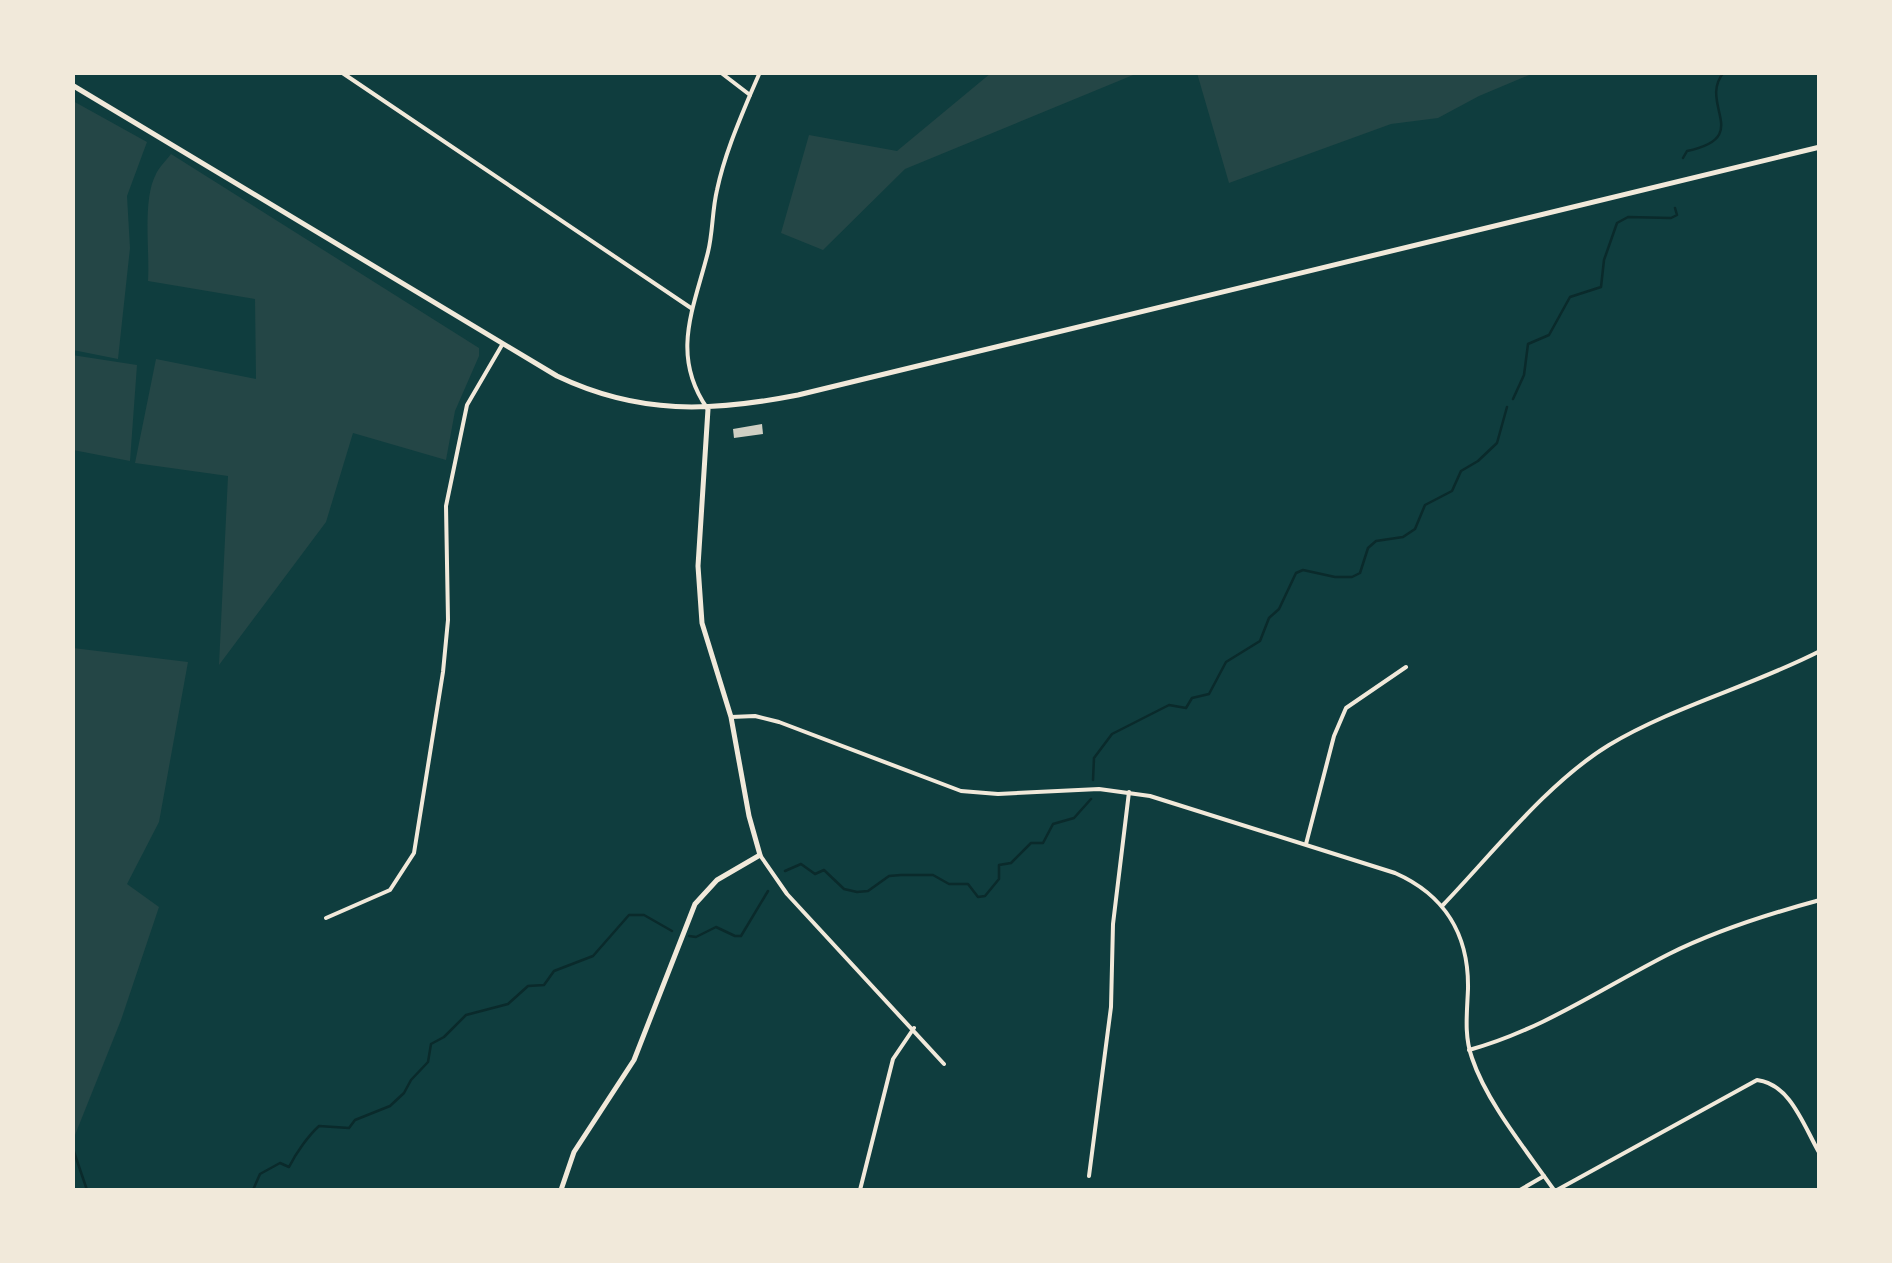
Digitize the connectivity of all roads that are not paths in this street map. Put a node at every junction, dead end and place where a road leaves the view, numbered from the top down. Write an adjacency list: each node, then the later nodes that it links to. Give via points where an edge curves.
1 (341, 72): 7 (street)
2 (720, 72): 5 (street)
3 (760, 72): 5 (street)
4 (72, 86): 8 (main road)
5 (750, 95): 7 (street, via 724,159)
6 (1820, 147): 9 (main road, via 798,395)
7 (691, 308): 9 (street, via 686,352 695,390)
8 (502, 345): 9 (main road, via 582,388 654,406); 18 (street, via 467,404 446,506 448,620 414,853 390,890)
9 (708, 408): 12 (main road, via 700,603)
10 (1820, 651): 17 (street, via 1608,746 1542,802)
11 (1406, 667): 14 (street, via 1346,708)
12 (731, 716): 13 (street, via 780,722 961,791); 15 (main road)
13 (1129, 792): 14 (street); 23 (street)
14 (1306, 844): 17 (street, via 1407,878)
15 (760, 855): 19 (street, via 787,894); 25 (main road, via 717,880 696,904 634,1060 574,1152)
16 (1820, 900): 20 (street, via 1754,918 1670,953 1516,1037)
17 (1444, 906): 20 (street, via 1464,946)
18 (326, 918)
19 (914, 1028): 21 (street); 26 (street, via 892,1059)
20 (1470, 1050): 24 (street, via 1482,1081)
21 (944, 1064)
22 (1820, 1154): 28 (street, via 1783,1090 1757,1080)
23 (1090, 1176)
24 (1544, 1176): 27 (street); 28 (street)
25 (561, 1190)
26 (860, 1190)
27 (1520, 1190)
28 (1556, 1190)

